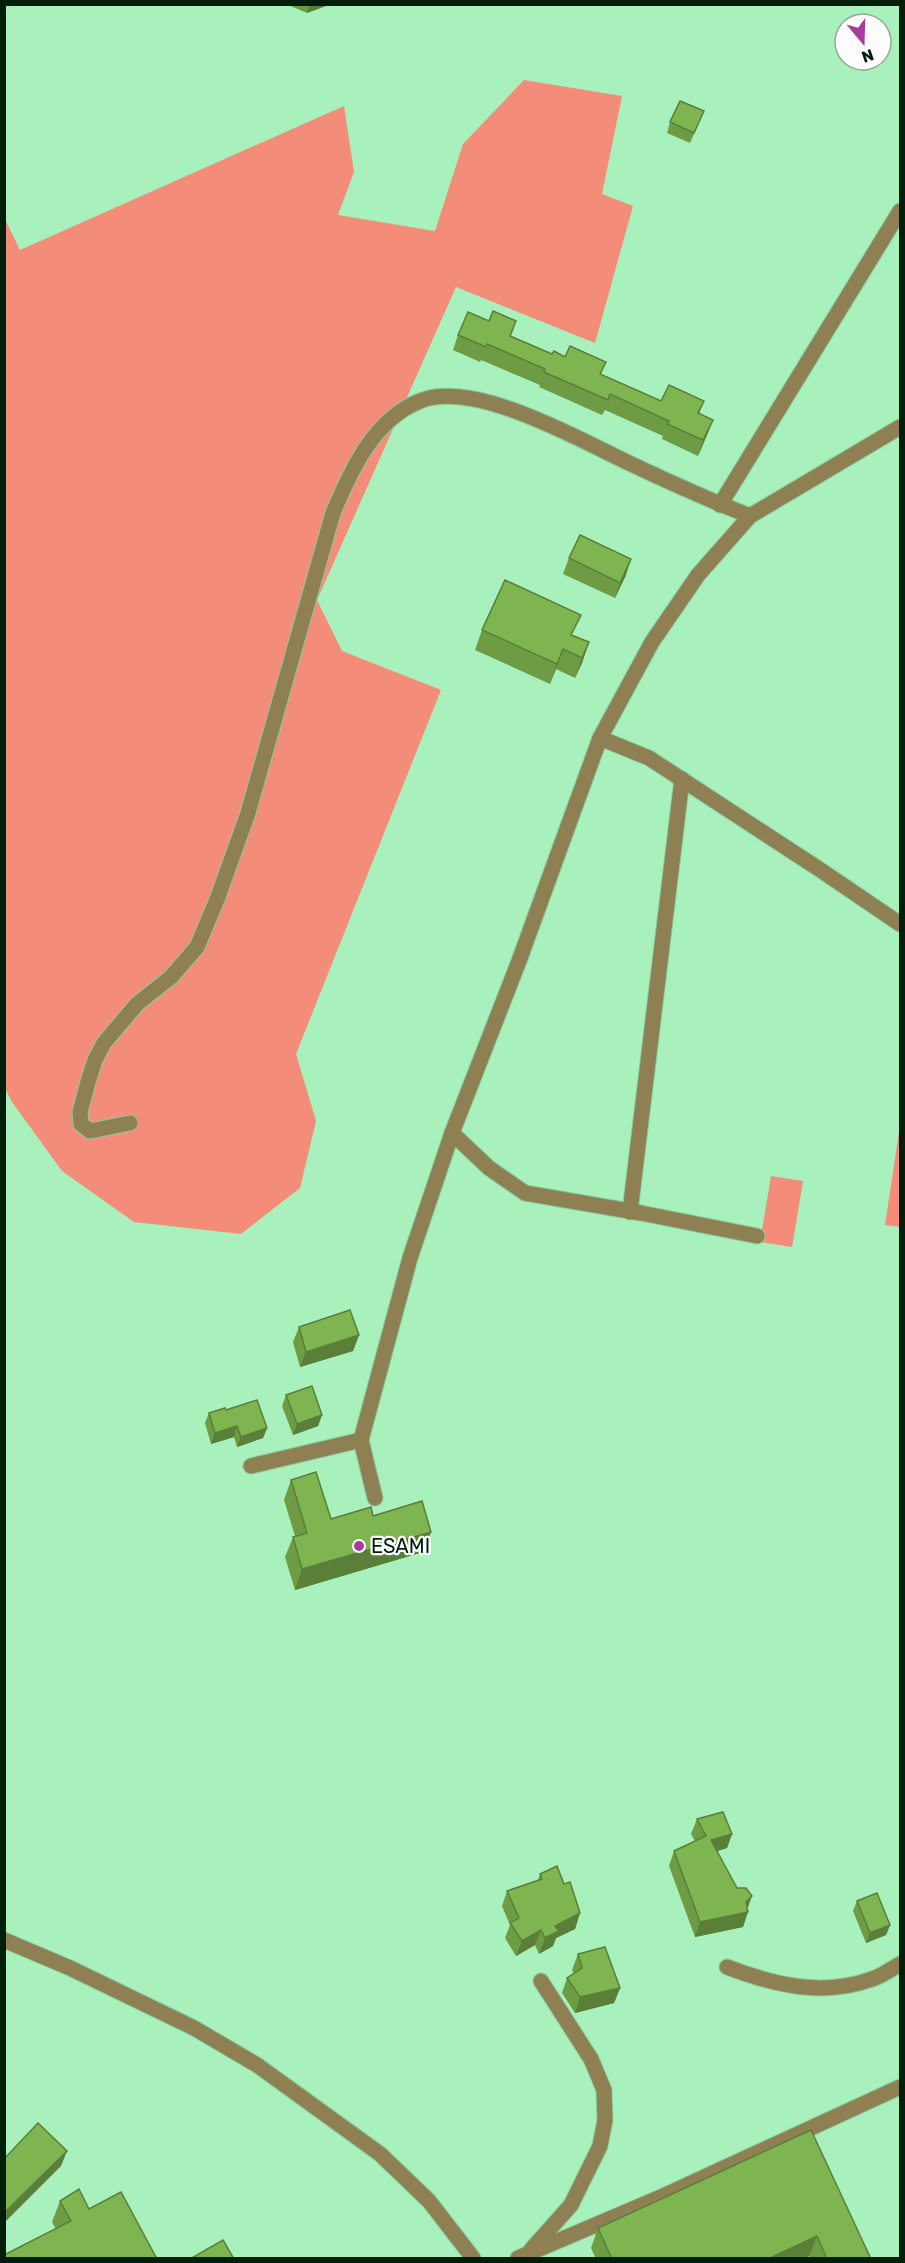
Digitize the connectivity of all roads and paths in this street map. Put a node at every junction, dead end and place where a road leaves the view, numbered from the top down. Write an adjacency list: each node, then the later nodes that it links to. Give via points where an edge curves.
1 (900, 211): 3 (street)
2 (900, 427): 4 (street)
3 (720, 505): 4 (street); 8 (street, via 565,431 471,399 428,398 394,416 351,470 333,513 248,813 197,947 171,977 118,1025 95,1060 80,1112 81,1124 90,1131)
4 (750, 516): 5 (street, via 698,575 652,642)
5 (600, 738): 6 (street, via 649,758); 9 (street)
6 (682, 779): 7 (street); 10 (street)
7 (900, 924)
8 (130, 1123)
9 (452, 1134): 10 (street, via 489,1168 525,1193); 12 (street, via 410,1258)
10 (630, 1212): 11 (street)
11 (757, 1236)
12 (360, 1440): 13 (street); 14 (street)
13 (251, 1466)
14 (375, 1498)
15 (4, 1941): 21 (street, via 194,2028 257,2065 380,2154 429,2201)
16 (900, 1964): 17 (street, via 873,1979 821,1989 763,1981)
17 (727, 1967)
18 (542, 1981): 20 (street, via 591,2059 604,2090 605,2121 600,2146 571,2205)
19 (900, 2087): 20 (street)
20 (523, 2256)
21 (473, 2258)

